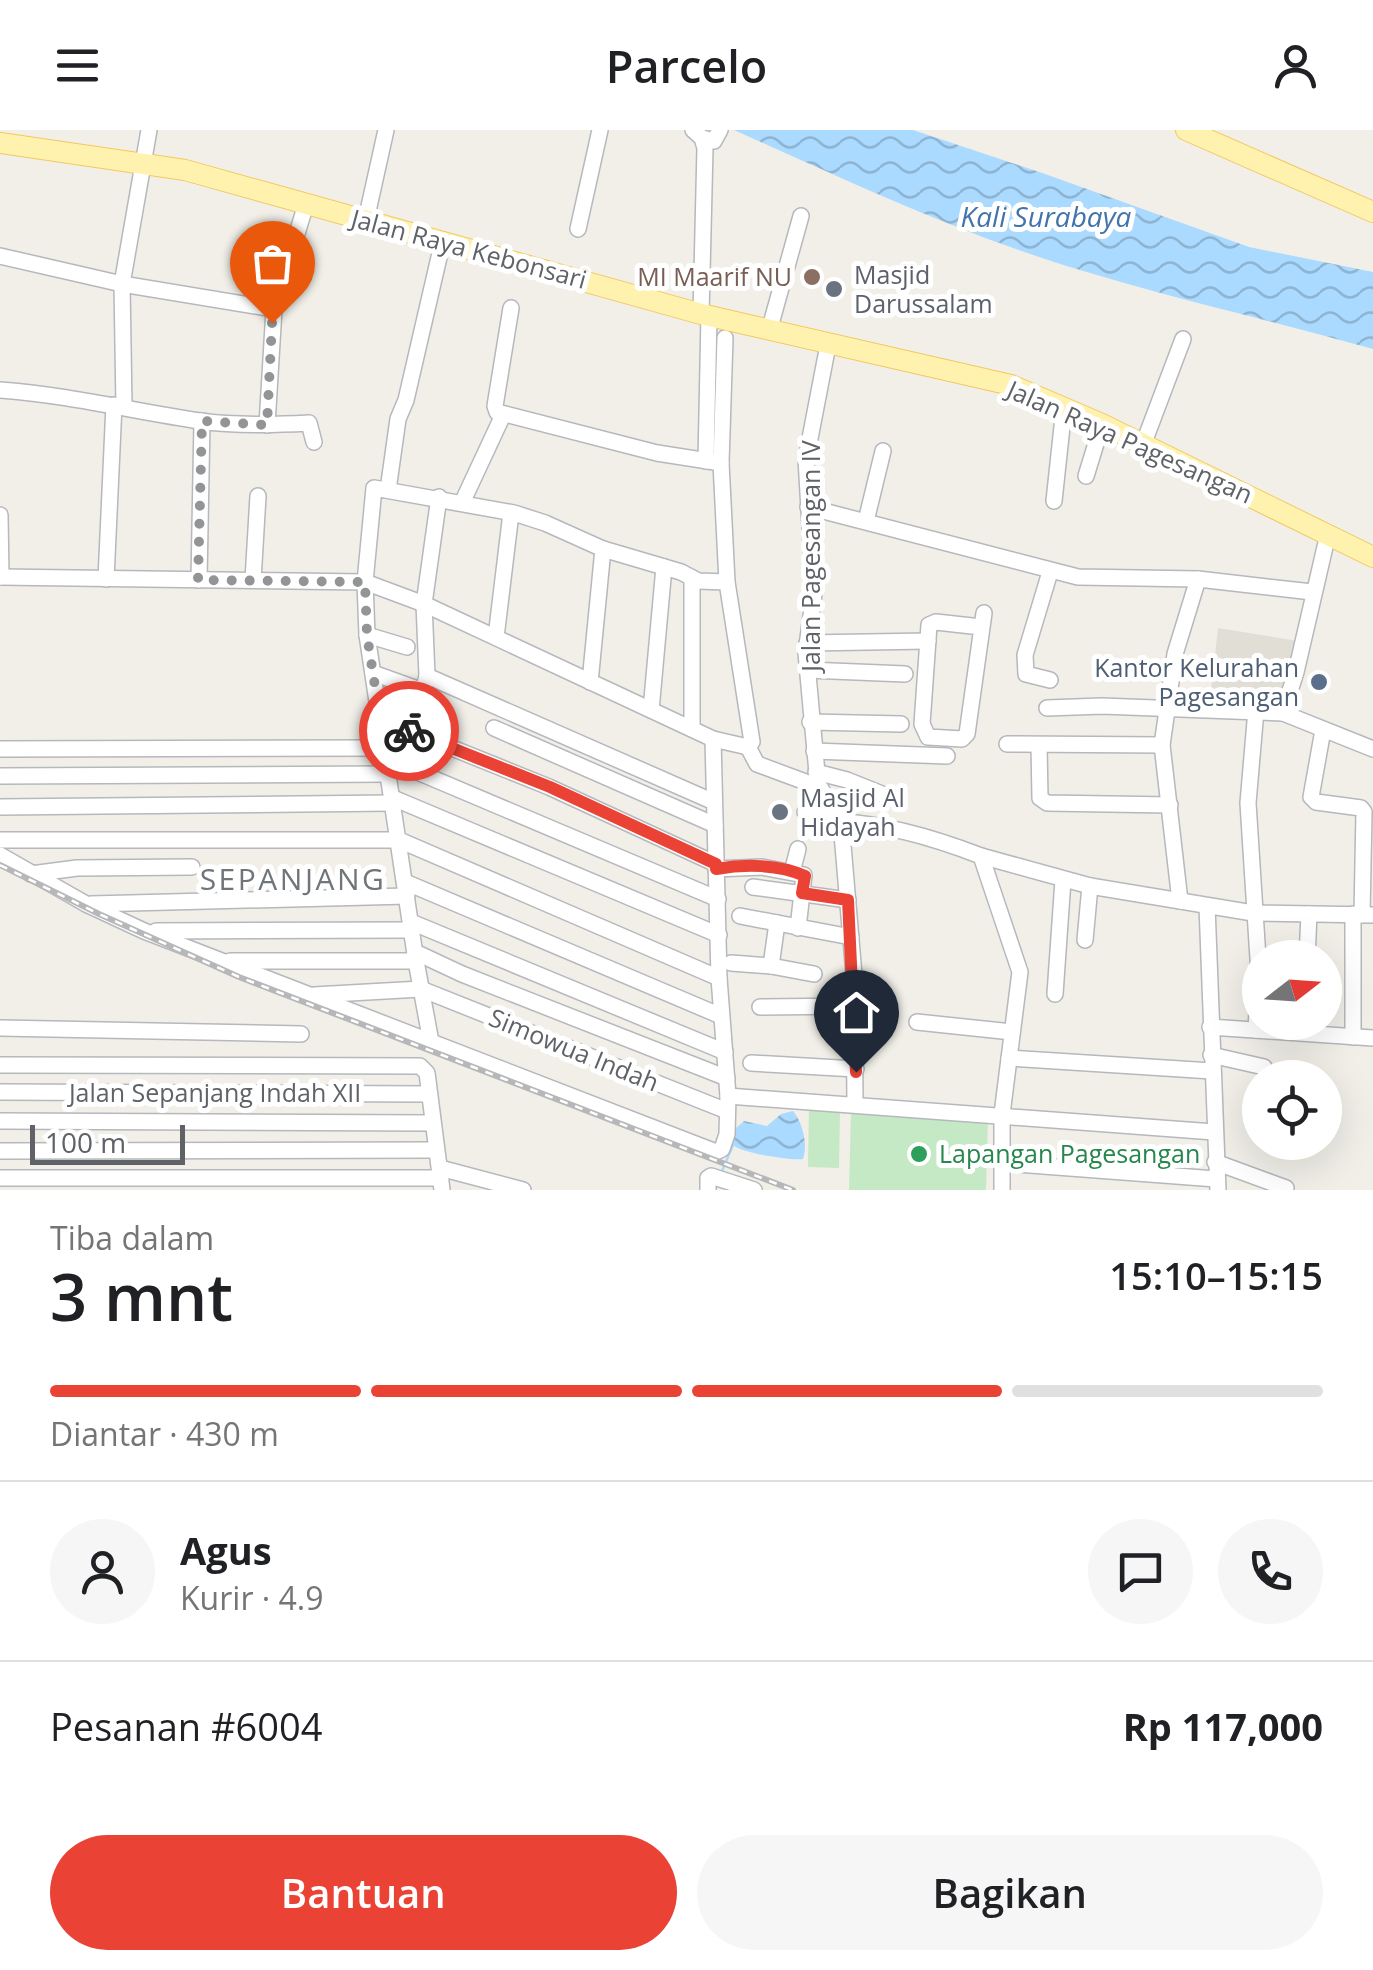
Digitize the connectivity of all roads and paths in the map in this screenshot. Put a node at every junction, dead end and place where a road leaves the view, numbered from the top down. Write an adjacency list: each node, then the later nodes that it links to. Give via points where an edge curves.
1 (149, 130): 8 (street)
2 (386, 130): 12 (street)
3 (600, 130): 13 (street)
4 (720, 130): 6 (street, via 714,140)
5 (1186, 130): 10 (main road)
6 (697, 134): 19 (street, via 705,148)
7 (0, 143): 8 (main road, Jalan Raya Kebonsari)
8 (142, 162): 9 (main road, Jalan Raya Kebonsari); 16 (street)
9 (306, 204): 12 (main road, Jalan Raya Kebonsari); 18 (street)
10 (1373, 212)
11 (800, 216): 20 (street)
12 (366, 220): 14 (main road, Jalan Raya Kebonsari)
13 (578, 229)
14 (443, 240): 19 (main road, Jalan Raya Kebonsari); 36 (street, via 398,420)
15 (0, 256): 16 (street)
16 (122, 284): 18 (street); 25 (street)
17 (511, 308): 27 (street, via 495,406)
18 (274, 309): 30 (street)
19 (705, 315): 20 (main road, Jalan Raya Pagesangan); 34 (street)
20 (768, 330): 23 (main road, Jalan Raya Pagesangan)
21 (725, 338): 34 (street)
22 (1183, 340): 32 (street)
23 (828, 344): 26 (main road, Jalan Raya Pagesangan, via 1011,386); 41 (street, Jalan Pagesangan IV, via 806,458)
24 (0, 390): 25 (street)
25 (119, 406): 28 (street); 53 (street)
26 (1064, 408): 29 (main road, Jalan Raya Pagesangan); 39 (street)
27 (503, 415): 34 (street); 40 (street)
28 (202, 421): 30 (street); 54 (street)
29 (1102, 424): 32 (main road, Jalan Raya Pagesangan); 35 (street)
30 (267, 425): 31 (street, via 309,423)
31 (314, 442)
32 (1143, 445): 45 (main road, Jalan Raya Pagesangan)
33 (883, 451): 44 (street)
34 (714, 462): 57 (street)
35 (1086, 476)
36 (388, 490): 38 (street); 56 (street, via 374,488)
37 (258, 496): 55 (street)
38 (439, 497): 40 (street); 59 (street)
39 (1054, 501)
40 (462, 503): 42 (street)
41 (808, 507): 44 (street); 63 (street, Jalan Pagesangan IV, via 814,594)
42 (511, 513): 46 (street); 61 (street)
43 (0, 516): 50 (street)
44 (866, 520): 49 (street)
45 (1328, 534): 47 (main road, Jalan Raya Pagesangan); 58 (street)
46 (603, 549): 48 (street); 70 (street)
47 (1373, 557)
48 (664, 567): 51 (street); 73 (street)
49 (1050, 572): 52 (street); 69 (street, via 1025,655 1026,674)
50 (1, 577): 53 (street)
51 (692, 578): 57 (street); 80 (street)
52 (1198, 578): 58 (street); 72 (street)
53 (106, 580): 54 (street)
54 (198, 580): 55 (street)
55 (253, 580): 56 (street)
56 (365, 582): 59 (street); 60 (street)
57 (727, 582): 89 (street)
58 (1312, 592): 75 (street)
59 (424, 604): 61 (street); 68 (street)
60 (367, 635): 64 (street); 66 (street)
61 (496, 637): 70 (street)
62 (928, 641): 62 (street, via 923,732 962,740 982,620 931,622); 63 (street)
63 (807, 642): 65 (street, Jalan Pagesangan IV)
64 (407, 647)
65 (808, 670): 67 (street); 77 (street, Jalan Pagesangan IV)
66 (373, 673): 68 (street, via 423,691); 76 (street)
67 (905, 674)
68 (427, 676): 96 (street)
69 (1050, 680)
70 (590, 682): 73 (street)
71 (1047, 708): 72 (street)
72 (1166, 709): 74 (street); 85 (street)
73 (651, 710): 80 (street)
74 (1256, 710): 75 (street); 121 (street, via 1248,804)
75 (1283, 713): 81 (street)
76 (380, 719): 91 (street); 108 (street, via 550,787)
77 (810, 722): 78 (street); 88 (street, Jalan Pagesangan IV)
78 (901, 724)
79 (494, 728): 101 (street)
80 (692, 729): 82 (street)
81 (1323, 730): 86 (street); 123 (street, via 1311,797 1364,812)
82 (713, 738): 89 (street); 96 (street)
83 (1007, 744): 84 (street)
84 (1039, 745): 85 (street); 97 (street, via 1040,798 1048,803)
85 (1162, 745): 97 (street)
86 (1373, 749)
87 (0, 750): 91 (street)
88 (814, 751): 90 (street); 93 (street, Jalan Pagesangan IV)
89 (749, 752): 93 (street, via 757,764)
90 (946, 756)
91 (387, 760): 92 (street); 95 (street); 116 (street)
92 (0, 776)
93 (817, 779): 94 (street, via 847,780); 100 (street, Jalan Pagesangan IV)
94 (882, 794)
95 (393, 801): 98 (street); 103 (street); 129 (street)
96 (714, 802): 101 (street)
97 (1170, 805): 118 (street)
98 (0, 807)
99 (805, 812): 100 (street)
100 (839, 817): 106 (street); 117 (street, Jalan Pagesangan IV)
101 (715, 826): 108 (street)
102 (0, 840): 103 (street)
103 (399, 840): 114 (street); 139 (street)
104 (798, 849): 109 (street)
105 (0, 856): 110 (street)
106 (981, 856): 111 (street); 150 (street, via 1019,968)
107 (192, 866): 110 (street)
108 (719, 867): 109 (street); 116 (street)
109 (792, 872): 115 (street, via 805,876)
110 (32, 874): 119 (street)
111 (1063, 880): 112 (street); 141 (street)
112 (1090, 886): 118 (street); 131 (street)
113 (753, 887): 115 (street)
114 (406, 889): 119 (street); 126 (street); 145 (street)
115 (802, 893): 117 (street); 127 (street)
116 (718, 899): 129 (street)
117 (848, 900): 130 (street, Jalan Pagesangan IV)
118 (1180, 901): 120 (street)
119 (86, 904): 128 (street)
120 (1206, 906): 121 (street); 147 (street)
121 (1253, 913): 122 (street); 132 (street)
122 (1309, 914): 123 (street); 133 (street)
123 (1363, 914): 153 (street)
124 (740, 916): 125 (street)
125 (777, 924): 127 (street); 137 (street)
126 (411, 926): 128 (street); 134 (street); 156 (street)
127 (798, 928): 130 (street)
128 (144, 931): 135 (street)
129 (719, 935): 139 (street)
130 (850, 936): 143 (street, Jalan Pagesangan IV)
131 (1085, 940)
132 (1256, 940)
133 (1308, 940)
134 (415, 956): 135 (street); 140 (street); 163 (street)
135 (222, 961): 142 (street)
136 (732, 963): 137 (street)
137 (771, 966): 138 (street)
138 (814, 974)
139 (719, 978): 145 (street)
140 (421, 988): 142 (street); 155 (street); 166 (street, Simowua Indah)
141 (1055, 994)
142 (309, 995): 155 (street)
143 (855, 1006): 144 (street); 162 (street, Jalan Pagesangan IV)
144 (760, 1007)
145 (721, 1016): 156 (street)
146 (917, 1022): 150 (street)
147 (1210, 1027): 149 (street); 159 (street)
148 (0, 1028): 151 (street)
149 (1242, 1029)
150 (1012, 1032): 157 (street)
151 (301, 1034)
152 (1342, 1035): 153 (street)
153 (1354, 1037): 154 (street)
154 (1373, 1038)
155 (432, 1042): 166 (street, via 716,1152 726,1134)
156 (725, 1052): 163 (street)
157 (1009, 1058): 159 (street); 168 (street)
158 (750, 1063): 162 (street)
159 (1212, 1063): 161 (street); 171 (street)
160 (0, 1065): 165 (street, via 404,1065 425,1070)
161 (1242, 1066)
162 (856, 1069): 167 (street, Jalan Pagesangan IV)
163 (727, 1078): 166 (street)
164 (0, 1092): 165 (street, Jalan Sepanjang Indah XII)
165 (429, 1094): 170 (street)
166 (727, 1103): 167 (street, Simowua Indah)
167 (855, 1104): 168 (street, Simowua Indah)
168 (1002, 1114): 171 (street, Simowua Indah); 174 (street)
169 (0, 1121): 170 (street)
170 (432, 1123): 173 (street)
171 (1214, 1132): 175 (street)
172 (0, 1150): 173 (street)
173 (436, 1150): 177 (street)
174 (1002, 1164): 175 (street); 182 (street)
175 (1216, 1177): 178 (street)
176 (0, 1178): 177 (street)
177 (441, 1179): 179 (street)
178 (1286, 1188)
179 (523, 1190)
180 (708, 1190): 181 (street, via 708,1178 721,1177)
181 (754, 1190)
182 (1002, 1190)

